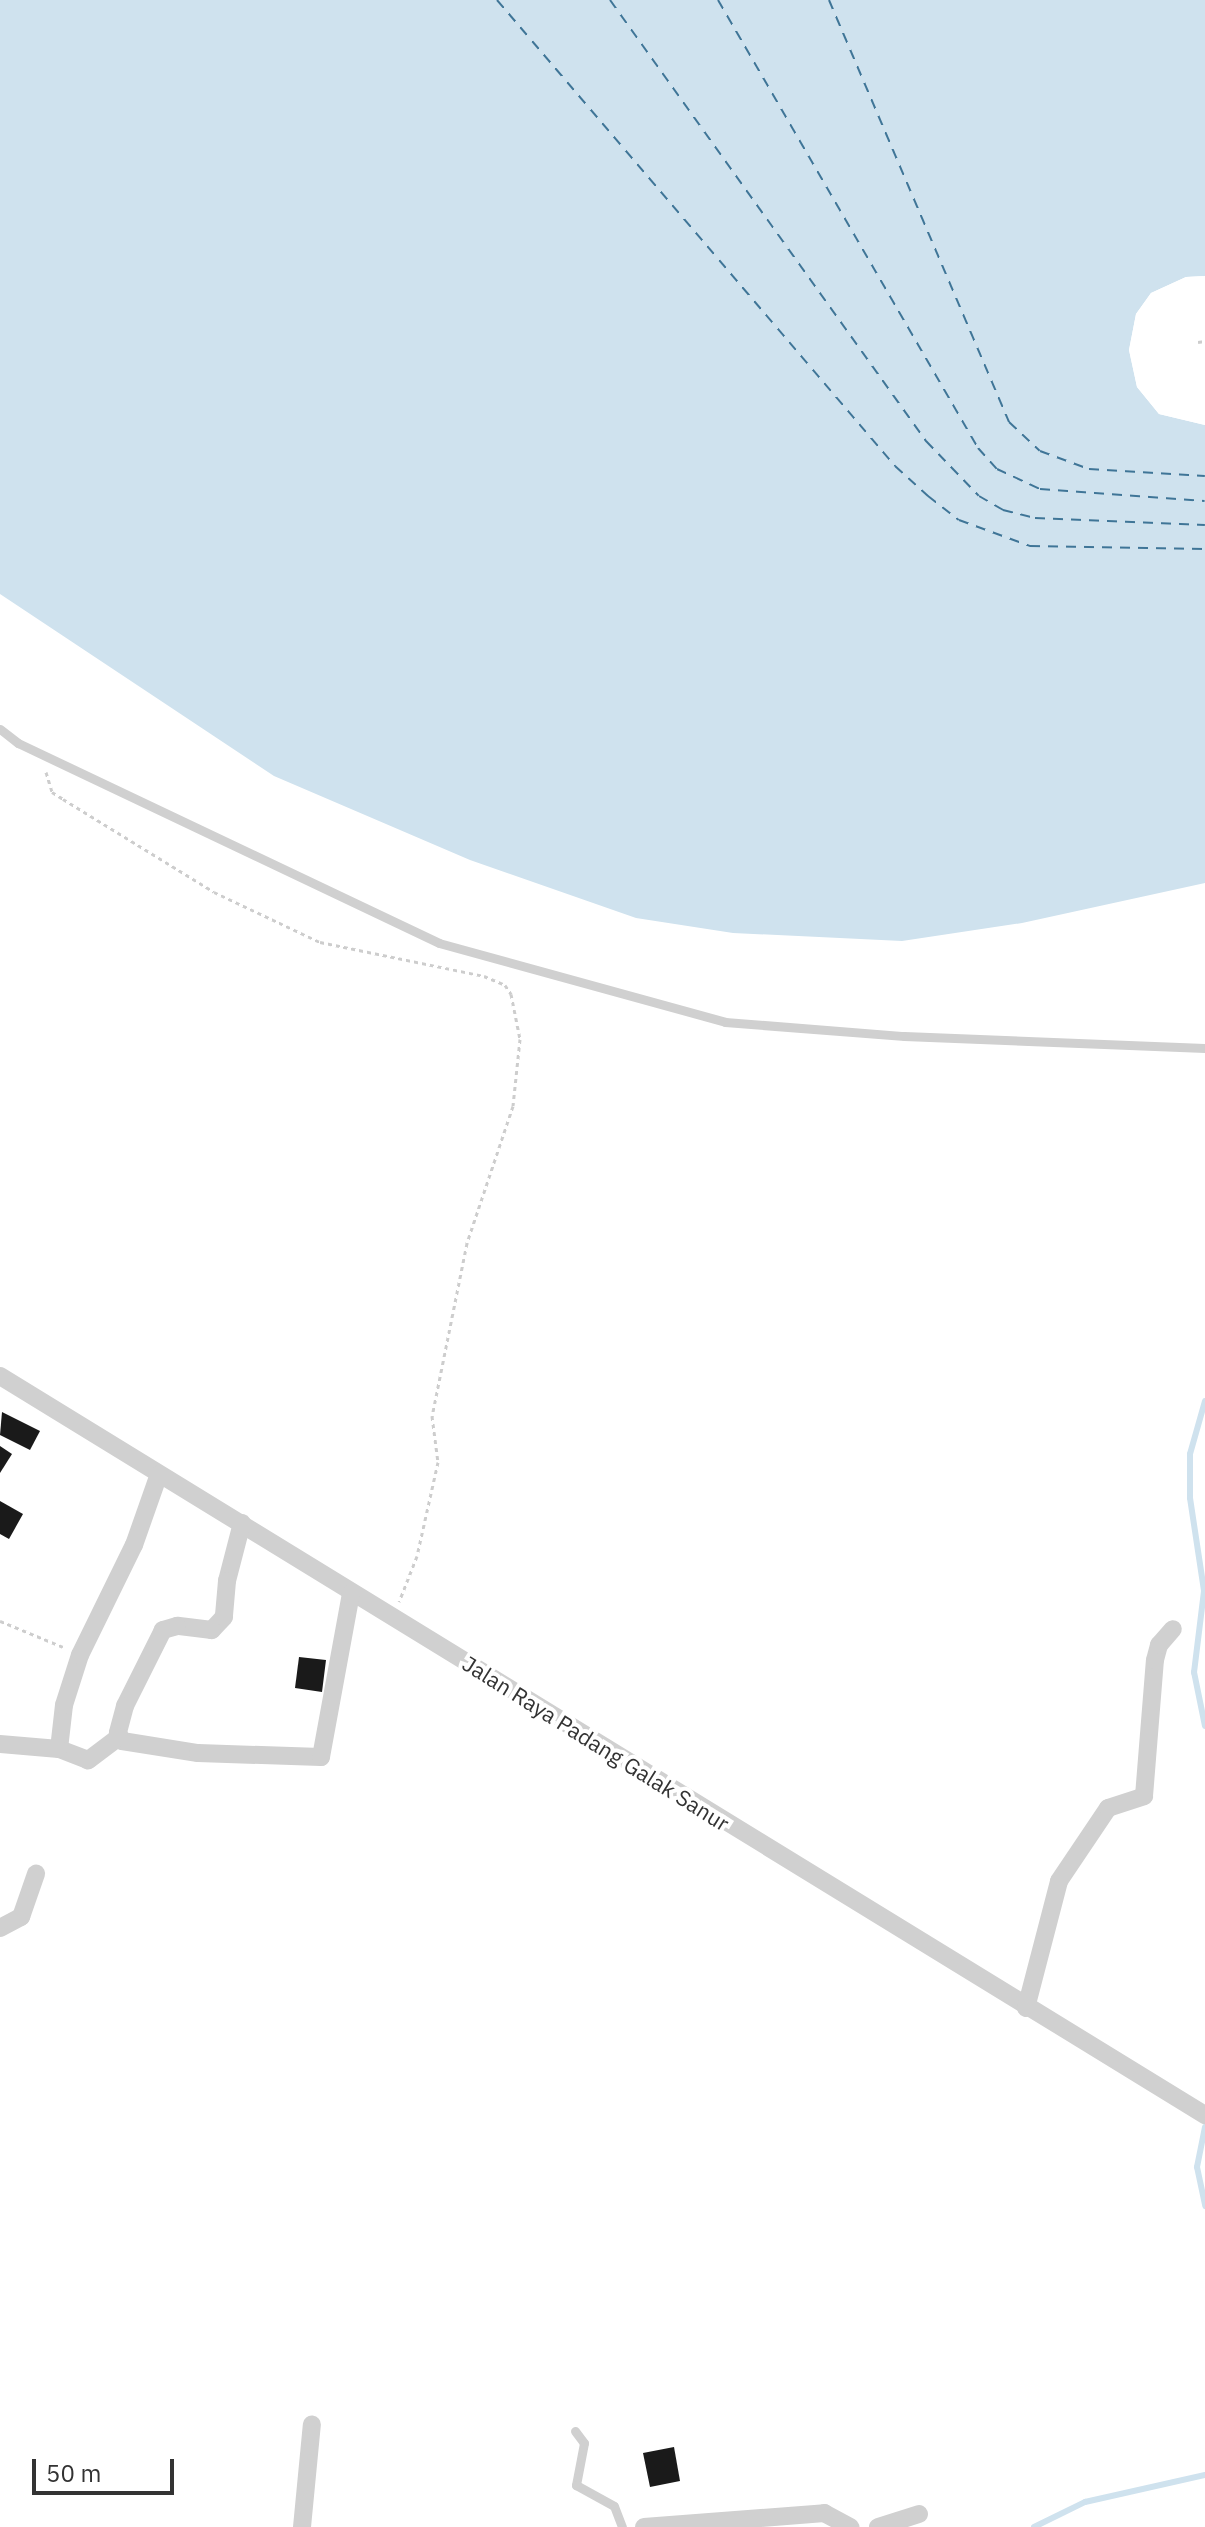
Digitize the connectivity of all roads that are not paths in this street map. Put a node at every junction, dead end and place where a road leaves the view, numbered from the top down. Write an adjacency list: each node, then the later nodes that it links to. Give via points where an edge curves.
1 (0, 729): 2 (lane, via 18,743 439,943 725,1022 904,1036)
2 (1205, 1048)
3 (0, 1376): 4 (street, Jalan Raya Padang Galak Sanur)
4 (159, 1474): 5 (street, Jalan Raya Padang Galak Sanur); 10 (street, via 134,1545 80,1655 64,1705)
5 (242, 1523): 6 (street, Jalan Raya Padang Galak Sanur); 8 (street, via 224,1617 212,1630 163,1630 125,1706)
6 (351, 1593): 8 (street, via 324,1755 296,1759 198,1753 134,1745); 13 (street, Jalan Raya Padang Galak Sanur)
7 (1173, 1629): 13 (street, via 1159,1645 1155,1660 1144,1796 1108,1808 1059,1881)
8 (119, 1737): 10 (street, via 88,1760)
9 (0, 1744): 10 (street)
10 (59, 1749)
11 (36, 1874): 12 (street, via 21,1917)
12 (0, 1928)
13 (1026, 2008): 14 (street, Jalan Raya Padang Galak Sanur)
14 (1199, 2112)
15 (312, 2424): 18 (street)
16 (575, 2431): 19 (lane, via 584,2443 576,2485 614,2506)
17 (919, 2514): 22 (street)
18 (302, 2527)
19 (622, 2527)
20 (644, 2527): 21 (street, via 824,2513)
21 (850, 2527)
22 (878, 2527)

